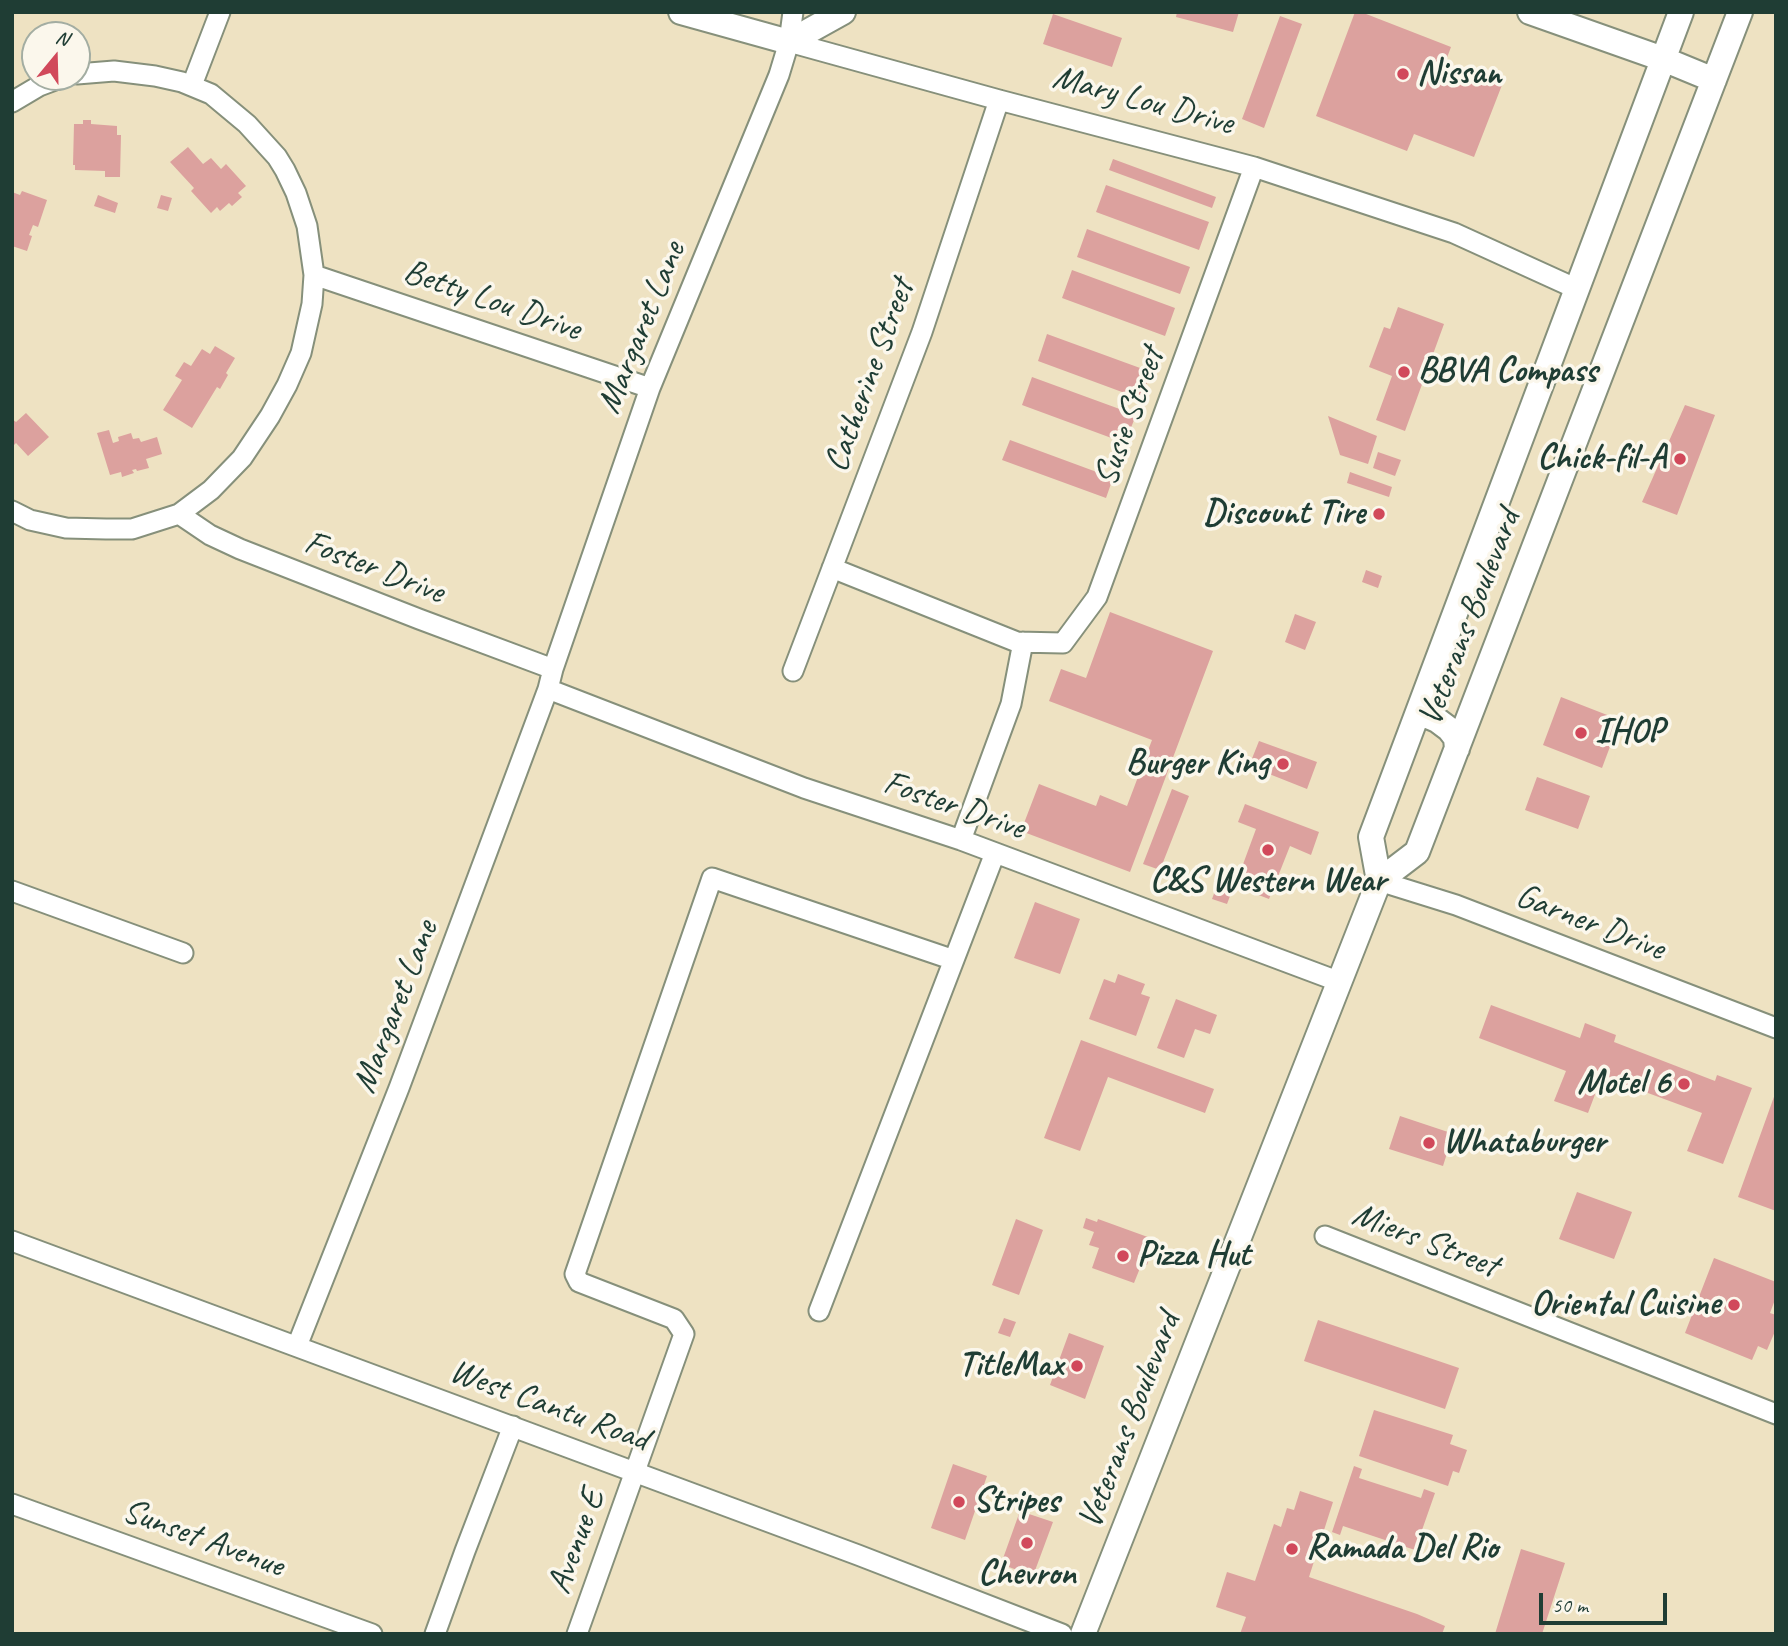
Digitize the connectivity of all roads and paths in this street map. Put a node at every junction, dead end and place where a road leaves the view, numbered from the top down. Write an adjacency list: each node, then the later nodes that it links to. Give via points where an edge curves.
1 (220, 12): 12 (street)
2 (681, 12): 8 (main road, Mary Lou Drive)
3 (793, 12): 8 (street, Margaret Lane)
4 (843, 12): 8 (main road)
5 (1530, 12): 9 (main road)
6 (1681, 12): 9 (main road, Veterans Boulevard)
7 (1740, 12): 11 (main road, Veterans Boulevard)
8 (789, 42): 14 (street, Mary Lou Drive); 19 (street, Margaret Lane)
9 (1663, 60): 11 (main road); 18 (main road, Veterans Boulevard)
10 (91, 73): 12 (street, via 114,71)
11 (1714, 80): 28 (main road, Veterans Boulevard)
12 (192, 85): 17 (street, via 241,118 285,170 307,226)
13 (31, 91): 15 (street)
14 (999, 100): 16 (street, Mary Lou Drive); 22 (street, Catherine Street, via 922,332)
15 (12, 102)
16 (1254, 167): 18 (street, Mary Lou Drive, via 1454,233); 23 (street, Susie Street, via 1097,597 1063,643)
17 (314, 275): 19 (street, Betty Lou Drive); 21 (street, via 301,353 288,385 242,458)
18 (1577, 289): 27 (main road, Veterans Boulevard)
19 (650, 388): 24 (street, Margaret Lane)
20 (12, 511): 21 (street, via 66,528 106,529 132,529)
21 (179, 514): 24 (street, Foster Drive, via 240,549)
22 (832, 568): 23 (street); 25 (street, Catherine Street)
23 (1023, 642): 29 (street, via 1011,704)
24 (552, 669): 26 (street, Margaret Lane)
25 (793, 671)
26 (548, 689): 29 (street, Foster Drive, via 804,788); 40 (street, Margaret Lane)
27 (1418, 712): 28 (main road, via 1449,729); 31 (main road, Veterans Boulevard, via 1371,837)
28 (1457, 749): 31 (main road, Veterans Boulevard, via 1417,852)
29 (961, 840): 30 (street, Foster Drive)
30 (995, 853): 34 (street); 35 (street, Foster Drive)
31 (1380, 881): 35 (main road, Veterans Boulevard); 36 (street, Garner Drive, via 1456,905)
32 (12, 891): 33 (street)
33 (183, 953)
34 (954, 960): 39 (street); 43 (street, Avenue E, via 712,878 575,1273 579,1282 674,1318 684,1334)
35 (1340, 982): 49 (main road, Veterans Boulevard)
36 (1776, 1028)
37 (1325, 1236): 41 (street, Miers Street)
38 (12, 1241): 40 (street, West Cantu Road)
39 (820, 1311)
40 (297, 1346): 42 (street, West Cantu Road)
41 (1776, 1414)
42 (513, 1426): 43 (street, West Cantu Road); 46 (street)
43 (636, 1472): 47 (street, Avenue E); 48 (street, West Cantu Road)
44 (12, 1504): 45 (street, Sunset Avenue)
45 (372, 1634)
46 (435, 1634)
47 (578, 1634)
48 (1062, 1634)
49 (1083, 1634)

